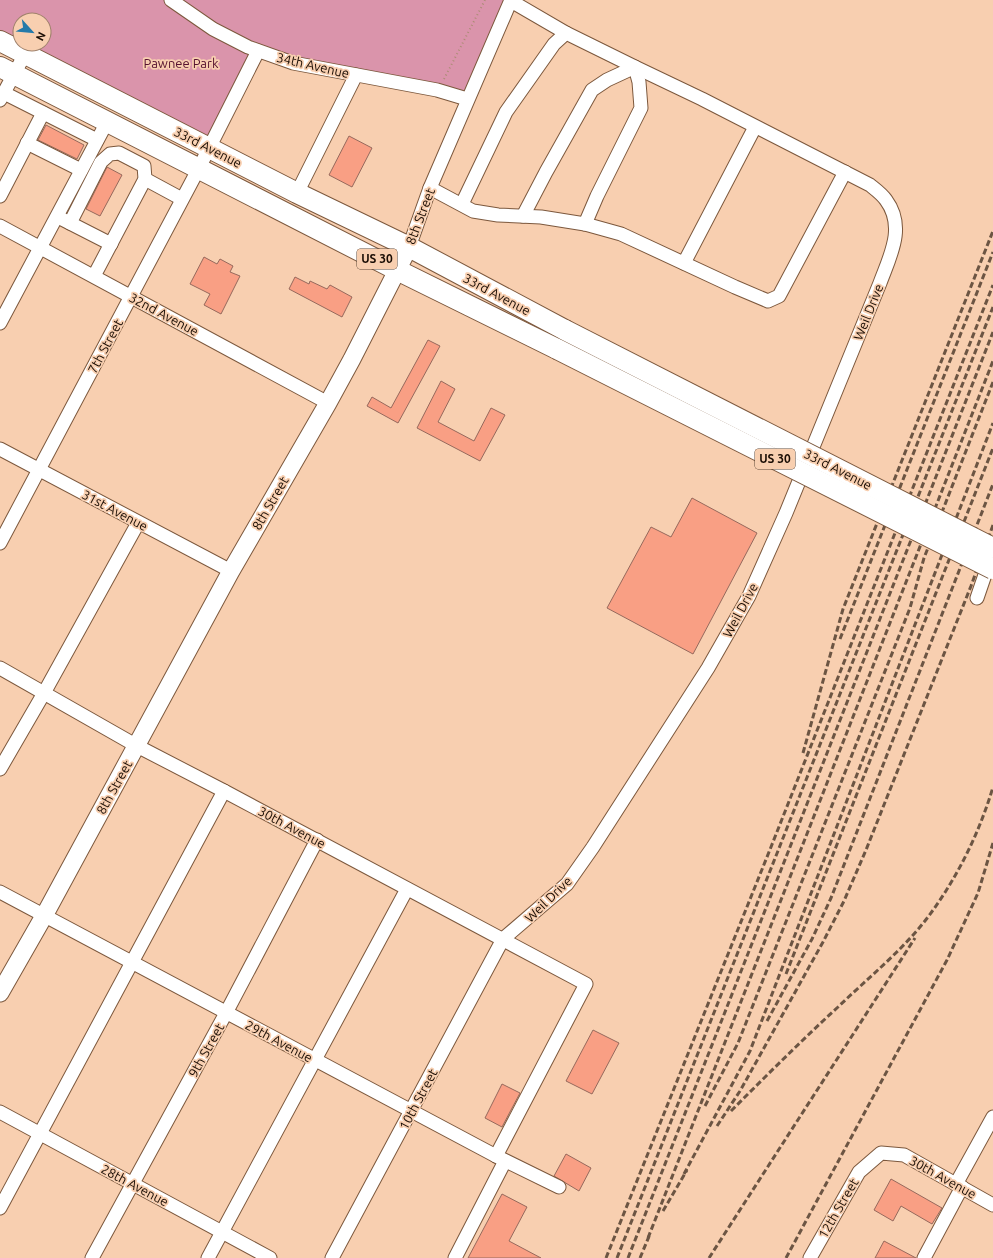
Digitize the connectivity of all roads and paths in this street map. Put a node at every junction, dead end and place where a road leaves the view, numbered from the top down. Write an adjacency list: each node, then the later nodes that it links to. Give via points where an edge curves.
1 (171, 0): 6 (street, 34th Avenue, via 213,29)
2 (485, 0): 11 (path)
3 (511, 0): 4 (street, Weil Drive); 13 (street, 8th Street)
4 (566, 33): 8 (street, Weil Drive); 29 (street, via 554,44 506,112)
5 (0, 41): 7 (highway, 33rd Avenue / US 30)
6 (258, 51): 10 (street, 34th Avenue, via 294,64); 19 (street, 7th Street)
7 (25, 54): 9 (street); 19 (highway, 33rd Avenue / US 30)
8 (635, 67): 16 (street, Weil Drive); 31 (street, via 592,90); 33 (street, via 641,108)
9 (7, 70): 12 (street); 15 (highway, 33rd Avenue / US 30)
10 (356, 75): 11 (street, 34th Avenue); 26 (street)
11 (437, 90): 13 (street, 34th Avenue)
12 (2, 97): 14 (street)
13 (468, 100): 25 (street, 8th Street)
14 (43, 112): 17 (street); 18 (street)
15 (107, 122): 18 (street); 21 (highway, 33rd Avenue / US 30)
16 (755, 127): 23 (street, Weil Drive); 38 (street)
17 (27, 143): 22 (street); 27 (street)
18 (96, 143): 20 (street); 22 (street)
19 (209, 148): 21 (street, 7th Street); 26 (highway, 33rd Avenue / US 30)
20 (110, 154): 24 (street, via 119,153 144,166); 32 (street, via 101,162)
21 (199, 168): 28 (street, 7th Street); 39 (highway, 33rd Avenue / US 30)
22 (81, 170): 30 (street)
23 (845, 172): 38 (street, via 779,296 768,301); 61 (street, Weil Drive, via 870,185 886,200 896,222 894,246 786,513 749,596 708,668 567,884)
24 (145, 179): 28 (street); 35 (street)
25 (430, 188): 29 (street); 36 (street, 8th Street)
26 (297, 193): 36 (highway, 33rd Avenue / US 30)
27 (0, 196)
28 (182, 199): 41 (street, 7th Street)
29 (462, 204): 31 (street, via 473,211)
30 (57, 216): 32 (street); 37 (street)
31 (523, 216): 33 (street)
32 (70, 223): 35 (street)
33 (585, 224): 38 (street, via 621,234)
34 (0, 226): 37 (street, 32nd Avenue)
35 (111, 244): 40 (street)
36 (408, 247): 39 (main road, 8th Street); 48 (highway, 33rd Avenue / US 30, bridge)
37 (40, 248): 40 (street, 32nd Avenue); 42 (street)
38 (684, 263)
39 (397, 270): 43 (main road, 8th Street); 49 (highway, 33rd Avenue / US 30, bridge)
40 (94, 276): 41 (street, 32nd Avenue)
41 (131, 297): 43 (street, 32nd Avenue); 45 (street, 7th Street)
42 (0, 322)
43 (328, 403): 50 (main road, 8th Street)
44 (0, 449): 45 (street, 31st Avenue)
45 (39, 470): 46 (street, 31st Avenue); 47 (street, 7th Street)
46 (138, 523): 50 (street, 31st Avenue); 53 (street)
47 (0, 543)
48 (993, 550): 51 (street)
49 (993, 569)
50 (231, 571): 54 (main road, 8th Street)
51 (977, 598)
52 (0, 668): 53 (street, 30th Avenue)
53 (44, 693): 54 (street, 30th Avenue); 55 (street)
54 (137, 746): 56 (street, 30th Avenue); 60 (main road, 8th Street)
55 (0, 769)
56 (224, 791): 57 (street, 30th Avenue); 62 (street)
57 (316, 840): 58 (street, 30th Avenue); 64 (street, 9th Street)
58 (407, 889): 61 (street, 30th Avenue); 65 (street)
59 (0, 892): 60 (street, 29th Avenue)
60 (44, 916): 62 (street, 29th Avenue); 63 (main road, 8th Street)
61 (503, 939): 66 (street, 10th Street); 70 (street, 30th Avenue, via 586,984)
62 (132, 963): 64 (street, 29th Avenue); 69 (street)
63 (0, 993)
64 (226, 1013): 65 (street, 29th Avenue); 72 (street, 9th Street)
65 (315, 1060): 66 (street, 29th Avenue); 77 (street)
66 (412, 1111): 70 (street, 29th Avenue); 81 (street, 10th Street)
67 (0, 1112): 69 (street, 28th Avenue)
68 (993, 1117): 73 (street)
69 (40, 1134): 72 (street, 28th Avenue); 76 (street)
70 (501, 1158): 74 (street, 29th Avenue); 82 (street)
71 (871, 1161): 73 (street, 30th Avenue, via 881,1153 904,1155); 83 (street, 12th Street, via 859,1172)
72 (132, 1184): 77 (street, 28th Avenue); 78 (street, 9th Street)
73 (959, 1186): 75 (street, 30th Avenue); 84 (street)
74 (559, 1187)
75 (993, 1205)
76 (0, 1208)
77 (222, 1232): 79 (street); 80 (street, 28th Avenue)
78 (92, 1258)
79 (208, 1258)
80 (270, 1258)
81 (332, 1258)
82 (455, 1258)
83 (810, 1258)
84 (924, 1258)

